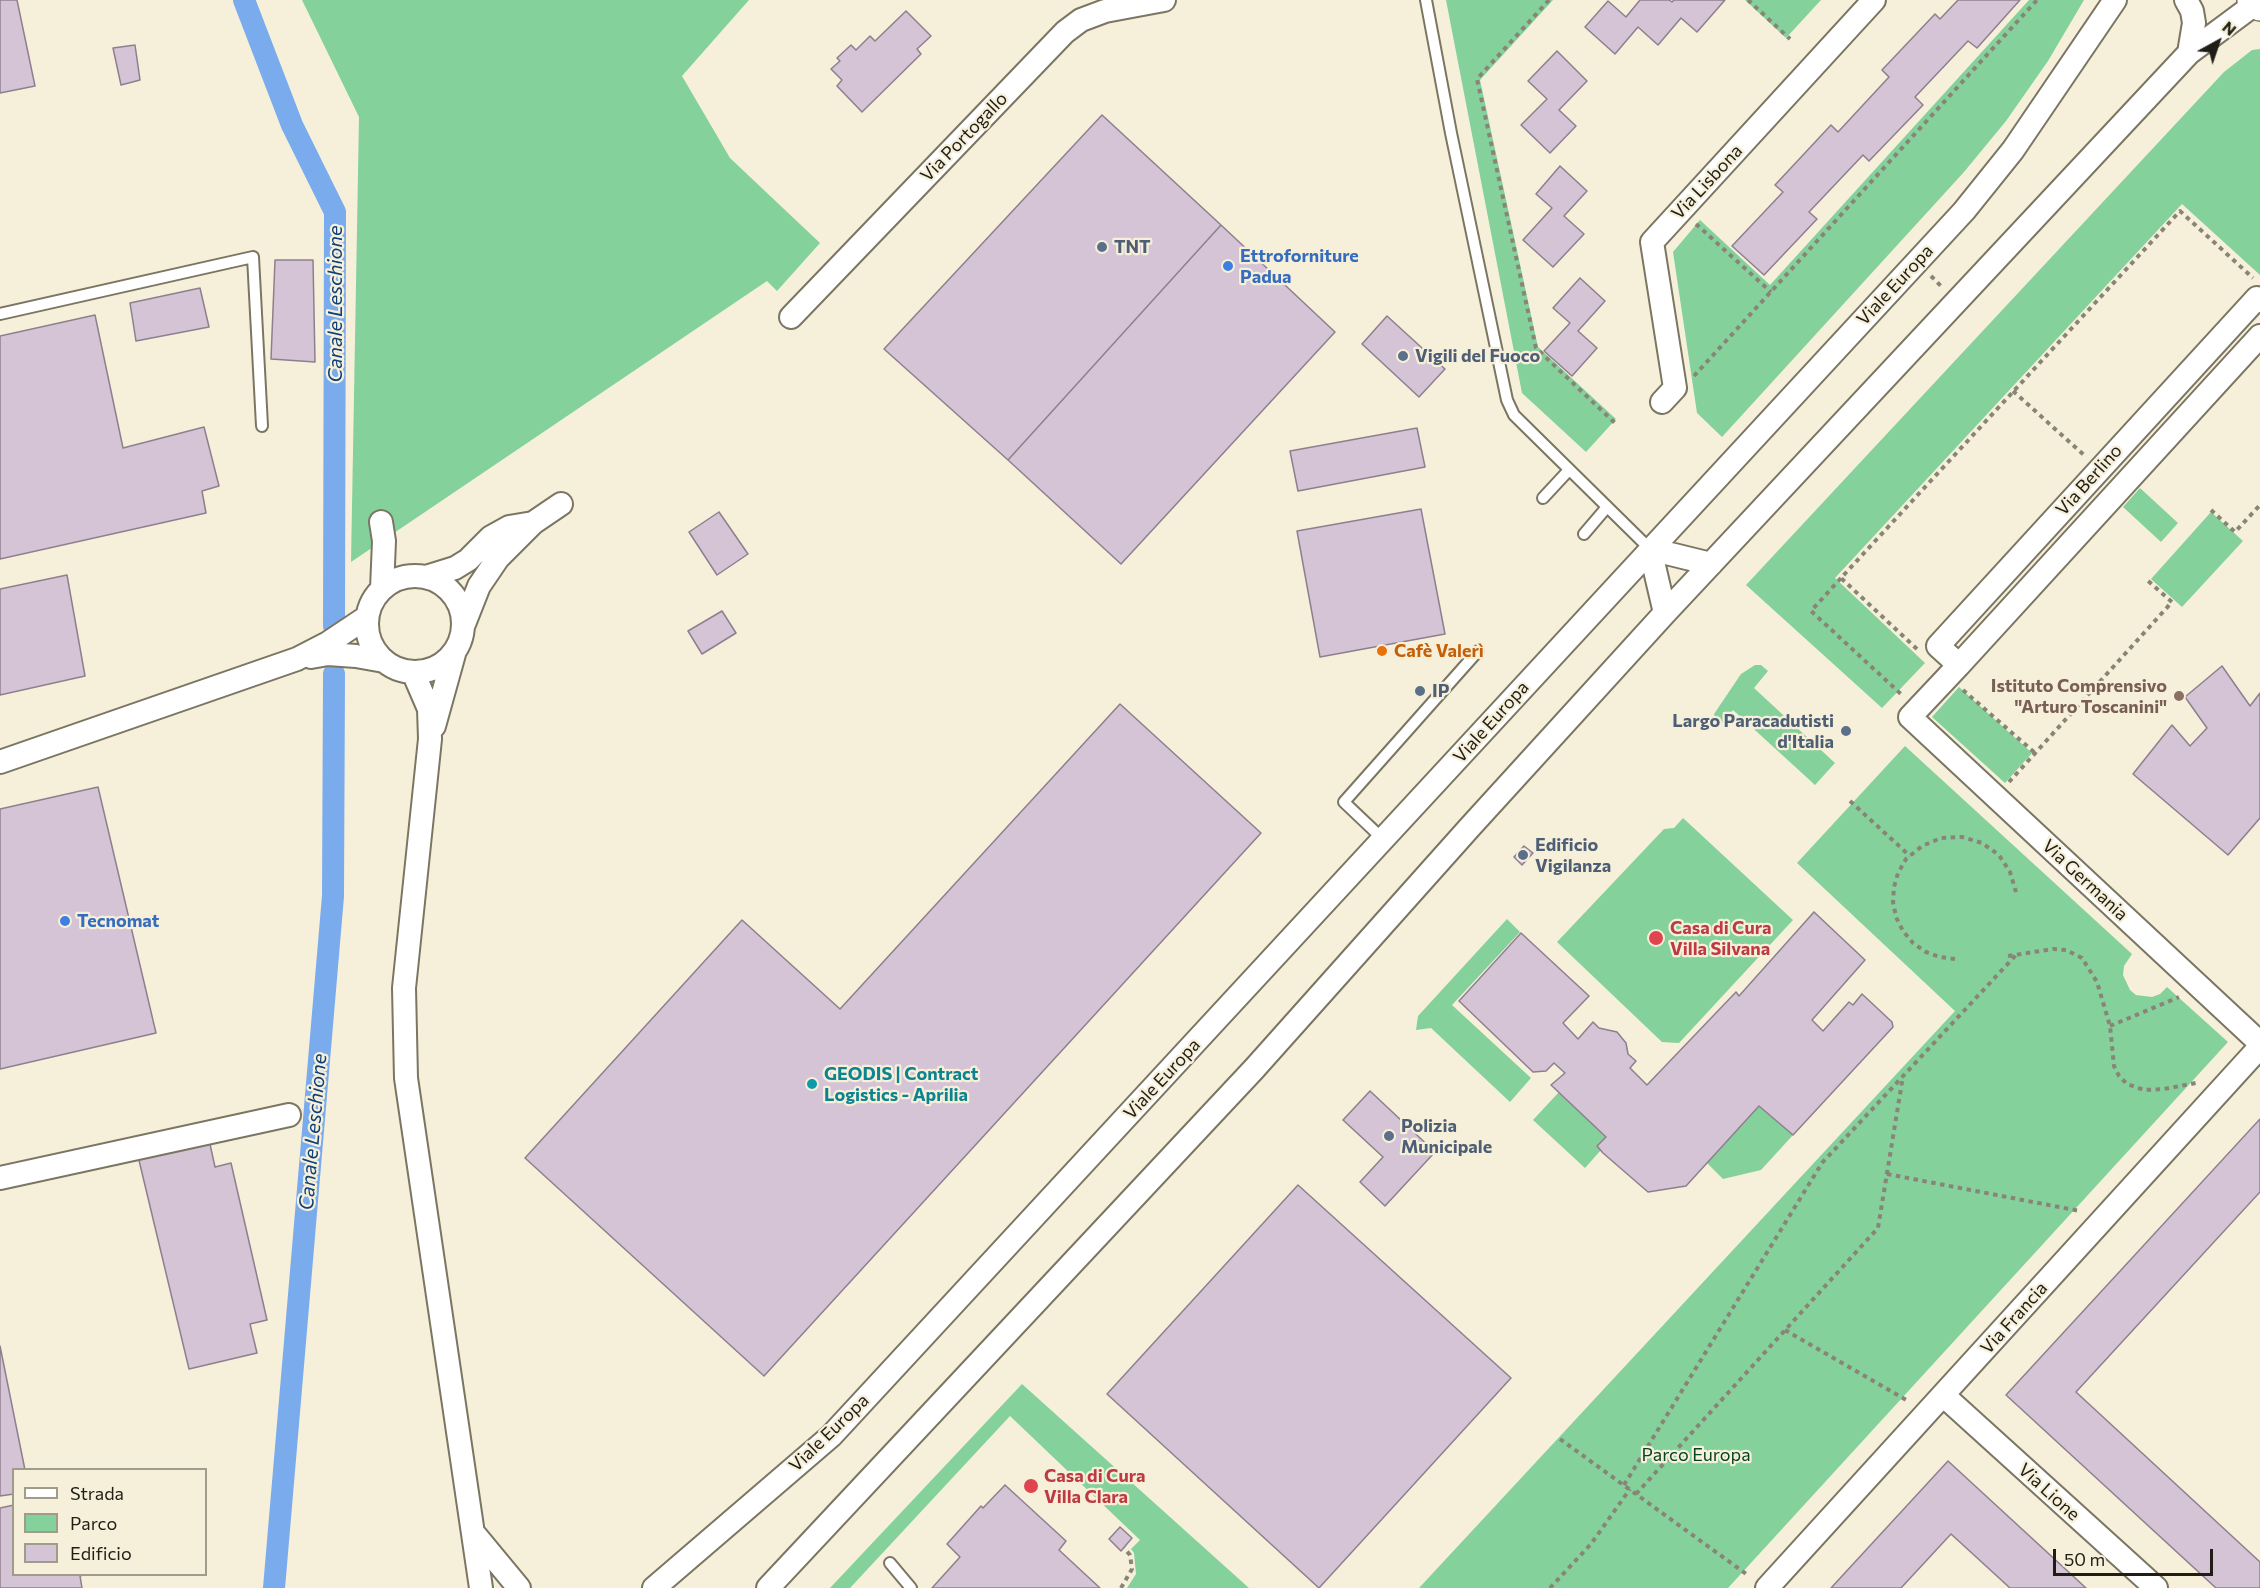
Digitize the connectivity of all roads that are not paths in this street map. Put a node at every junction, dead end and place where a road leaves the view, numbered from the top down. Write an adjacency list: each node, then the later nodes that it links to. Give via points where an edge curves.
1 (1164, 0): 10 (street, Via Portogallo, via 1105,10 1065,32)
2 (1426, 0): 14 (lane, via 1507,400 1514,415)
3 (1874, 0): 12 (street, Via Lisbona, via 1652,242 1675,388)
4 (2115, 0): 20 (street, Viale Europa, via 1988,184)
5 (2186, 0): 7 (street, via 2194,23)
6 (2257, 3): 7 (street)
7 (2189, 53): 21 (street)
8 (2258, 290): 32 (street, Via Berlino, via 2257,298 1938,646)
9 (0, 314): 13 (lane, via 253,257)
10 (790, 317)
11 (2260, 336): 32 (street, Via Berlino)
12 (1662, 402)
13 (262, 426)
14 (1569, 470): 15 (lane); 17 (lane)
15 (1543, 498)
16 (561, 504): 18 (street)
17 (1607, 507): 19 (lane); 20 (lane)
18 (533, 523): 22 (street, via 509,527 491,537 455,568); 26 (street, via 498,558 478,586)
19 (1584, 534)
20 (1650, 549): 21 (street); 24 (street); 36 (street, Viale Europa)
21 (1711, 564): 24 (street)
22 (418, 577): 23 (street, via 395,580); 23 (street, via 382,532); 26 (street, via 441,583 453,594)
23 (382, 590): 25 (street, via 372,602)
24 (1665, 613): 47 (street, via 1254,1069)
25 (368, 617): 29 (street); 30 (street, via 368,633)
26 (464, 624): 28 (street)
27 (1478, 651): 36 (lane, via 1344,802)
28 (454, 654): 31 (street, via 443,664); 34 (street)
29 (297, 659): 30 (street, via 328,654); 35 (street)
30 (384, 661): 31 (street)
31 (413, 672): 34 (street, via 429,709)
32 (1958, 675): 33 (street, Via Berlino)
33 (1910, 717): 37 (street, Via Germania)
34 (430, 739): 41 (street, via 404,988 406,1078)
35 (0, 762)
36 (1384, 840): 46 (street, Viale Europa, via 831,1436)
37 (2260, 1045): 40 (street, Via Francia)
38 (289, 1115): 39 (street)
39 (0, 1178)
40 (1943, 1395): 43 (street, Via Francia); 49 (street, Via Lione)
41 (474, 1534): 44 (street); 45 (street)
42 (890, 1563): 48 (lane)
43 (1758, 1582)
44 (481, 1588)
45 (519, 1588)
46 (654, 1588)
47 (768, 1588)
48 (911, 1588)
49 (2156, 1588)

